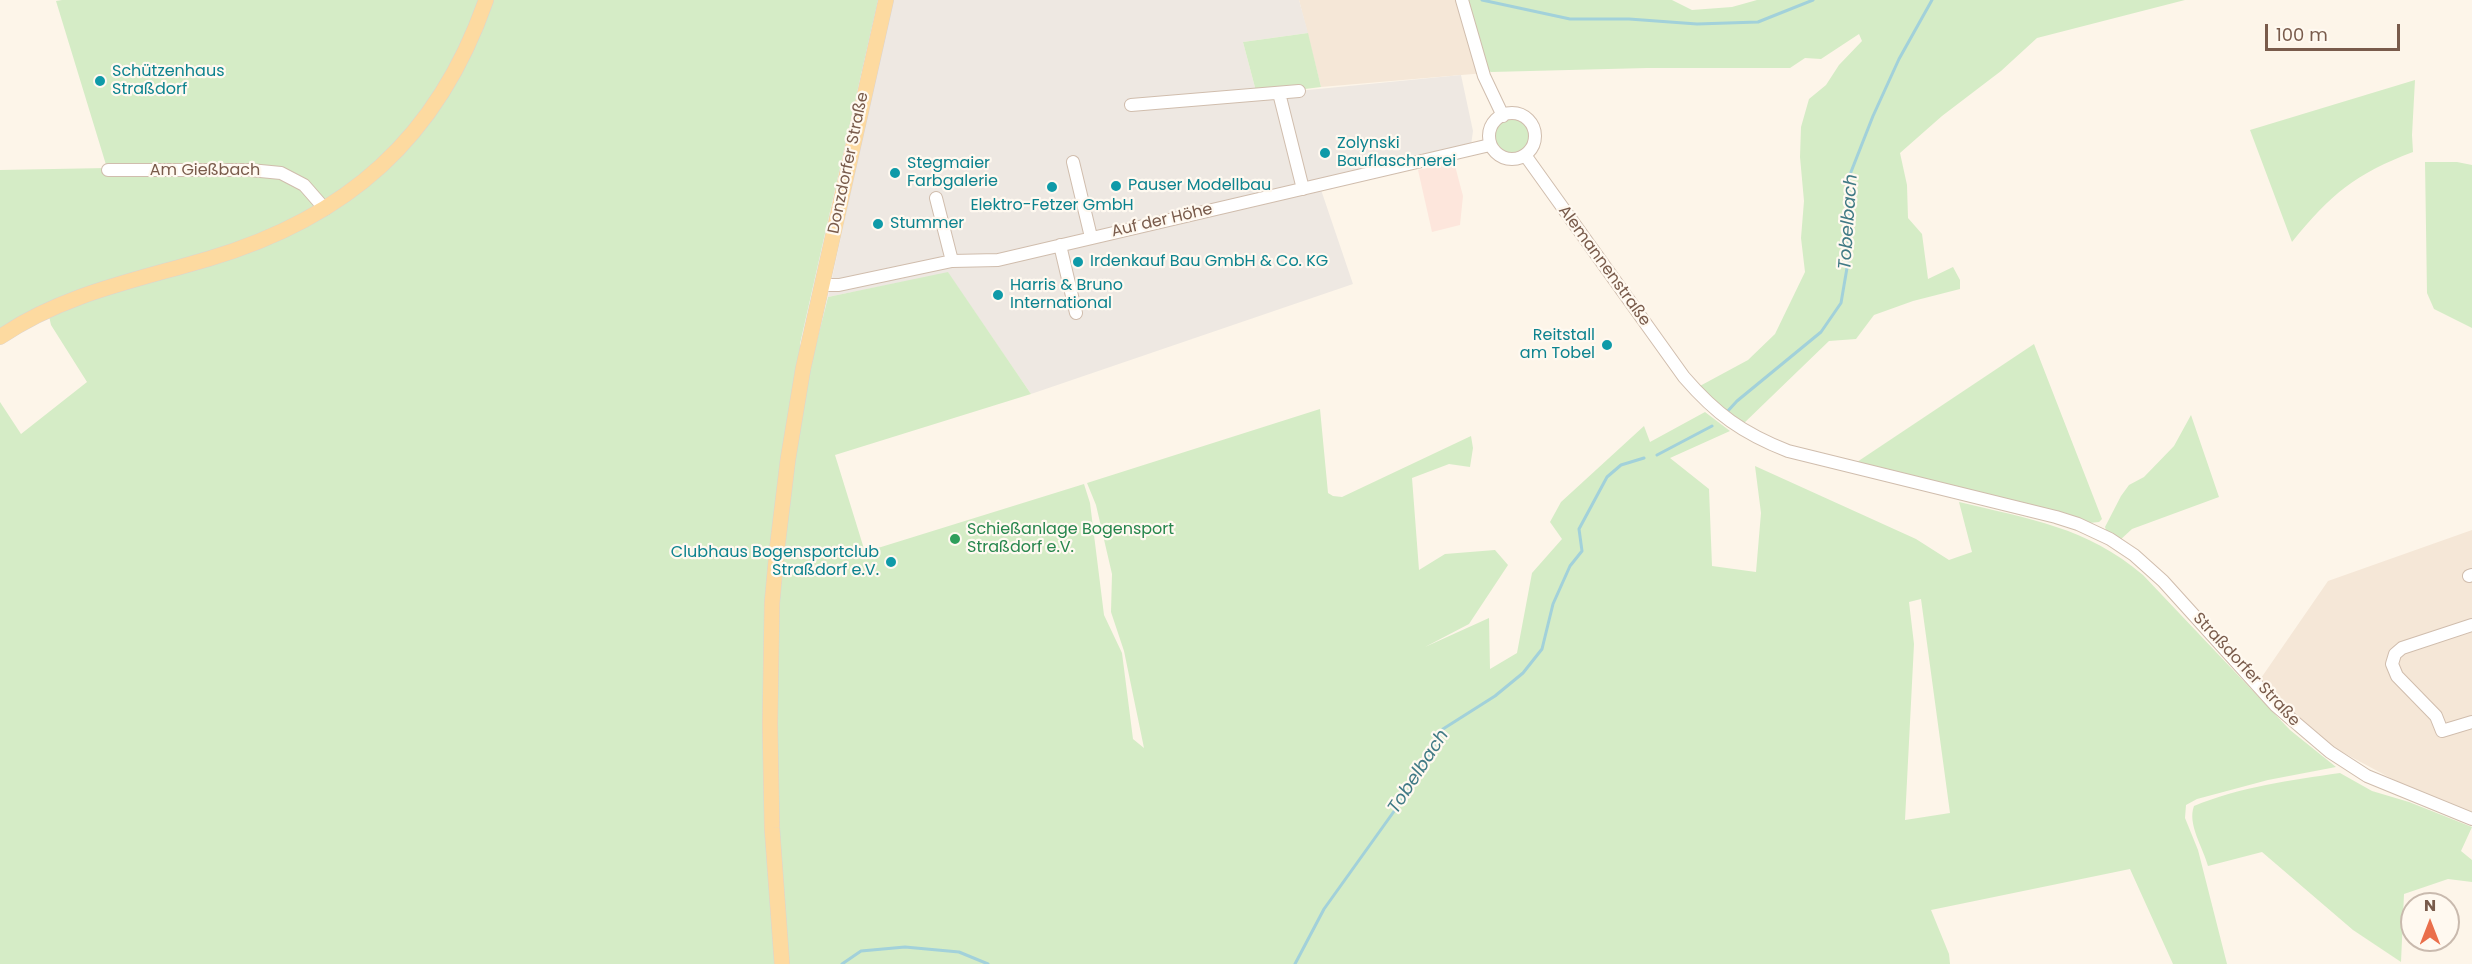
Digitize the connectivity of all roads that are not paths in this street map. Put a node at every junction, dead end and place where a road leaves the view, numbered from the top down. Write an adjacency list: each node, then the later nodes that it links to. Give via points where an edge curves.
1 (486, 0): 14 (main road, via 463,59 425,119 390,160)
2 (886, 0): 18 (main road, Donzdorfer Straße)
3 (1462, 0): 7 (street, via 1484,76)
4 (1299, 91): 5 (street)
5 (1279, 93): 6 (street); 12 (street)
6 (1131, 105)
7 (1503, 116): 8 (street, via 1492,125); 9 (street, via 1517,114 1532,125 1534,144)
8 (1491, 145): 9 (street, via 1505,158); 12 (street, Auf der Höhe)
9 (1525, 155): 21 (street, Alemannenstraße, via 1684,376 1721,416 1779,447 2047,514)
10 (1073, 162): 15 (street, Auf der Höhe)
11 (108, 170): 14 (street, Am Gießbach, via 281,173 304,185)
12 (1303, 189): 15 (street, Auf der Höhe)
13 (936, 198): 17 (street)
14 (325, 209): 20 (main road, via 235,250 54,306)
15 (1091, 237): 16 (street, Auf der Höhe)
16 (1060, 245): 17 (street, Auf der Höhe, via 998,260); 19 (street)
17 (952, 261): 18 (street, Auf der Höhe)
18 (823, 285): 25 (main road, Donzdorfer Straße, via 788,459 772,603 772,828)
19 (1076, 313)
20 (0, 337)
21 (2098, 533): 24 (street, Straßdorfer Straße, via 2147,566 2276,706 2330,752 2367,776)
22 (2472, 625): 23 (street, via 2402,648 2393,658 2397,676 2428,705 2442,731)
23 (2472, 722)
24 (2472, 819)
25 (782, 964)

